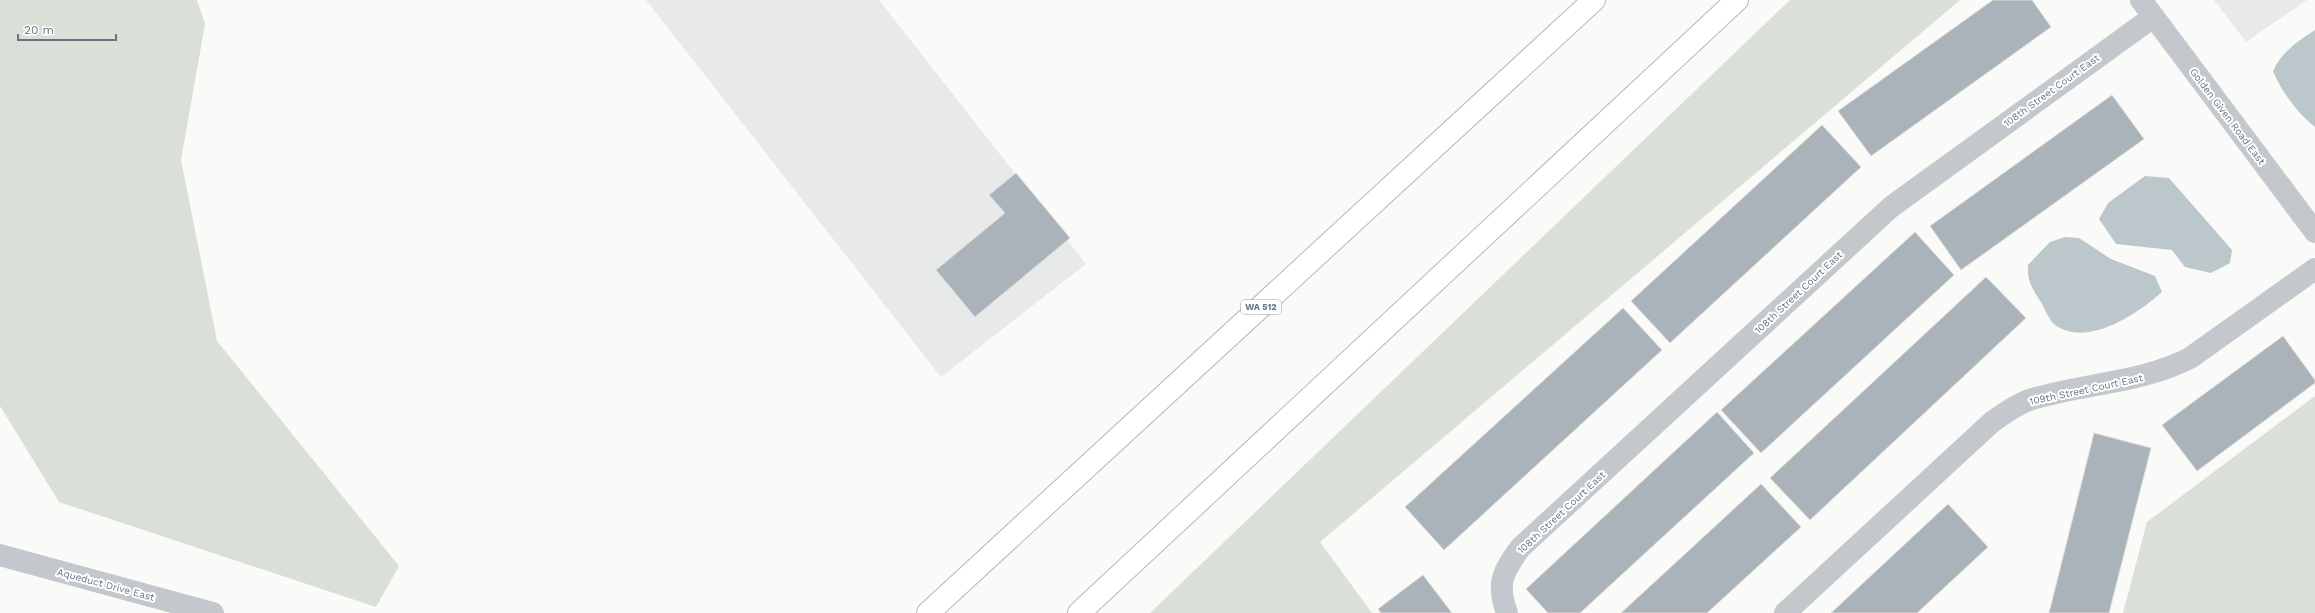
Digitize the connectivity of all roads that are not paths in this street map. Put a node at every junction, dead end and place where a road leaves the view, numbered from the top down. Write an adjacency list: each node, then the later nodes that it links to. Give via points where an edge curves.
1 (1594, 0): 8 (highway, WA 512)
2 (1737, 0): 9 (highway)
3 (2147, 8): 4 (street, Golden Given Road East); 10 (street, 108th Street Court East, via 1891,207 1520,548 1506,568 1501,585 1501,598)
4 (2315, 232)
5 (2315, 270): 11 (street, 109th Street Court East, via 2190,358 2170,368 2146,376 2027,401 1992,422)
6 (0, 555): 7 (street, Aqueduct Drive East)
7 (213, 613)
8 (928, 613)
9 (1079, 613)
10 (1507, 613)
11 (1785, 613)

